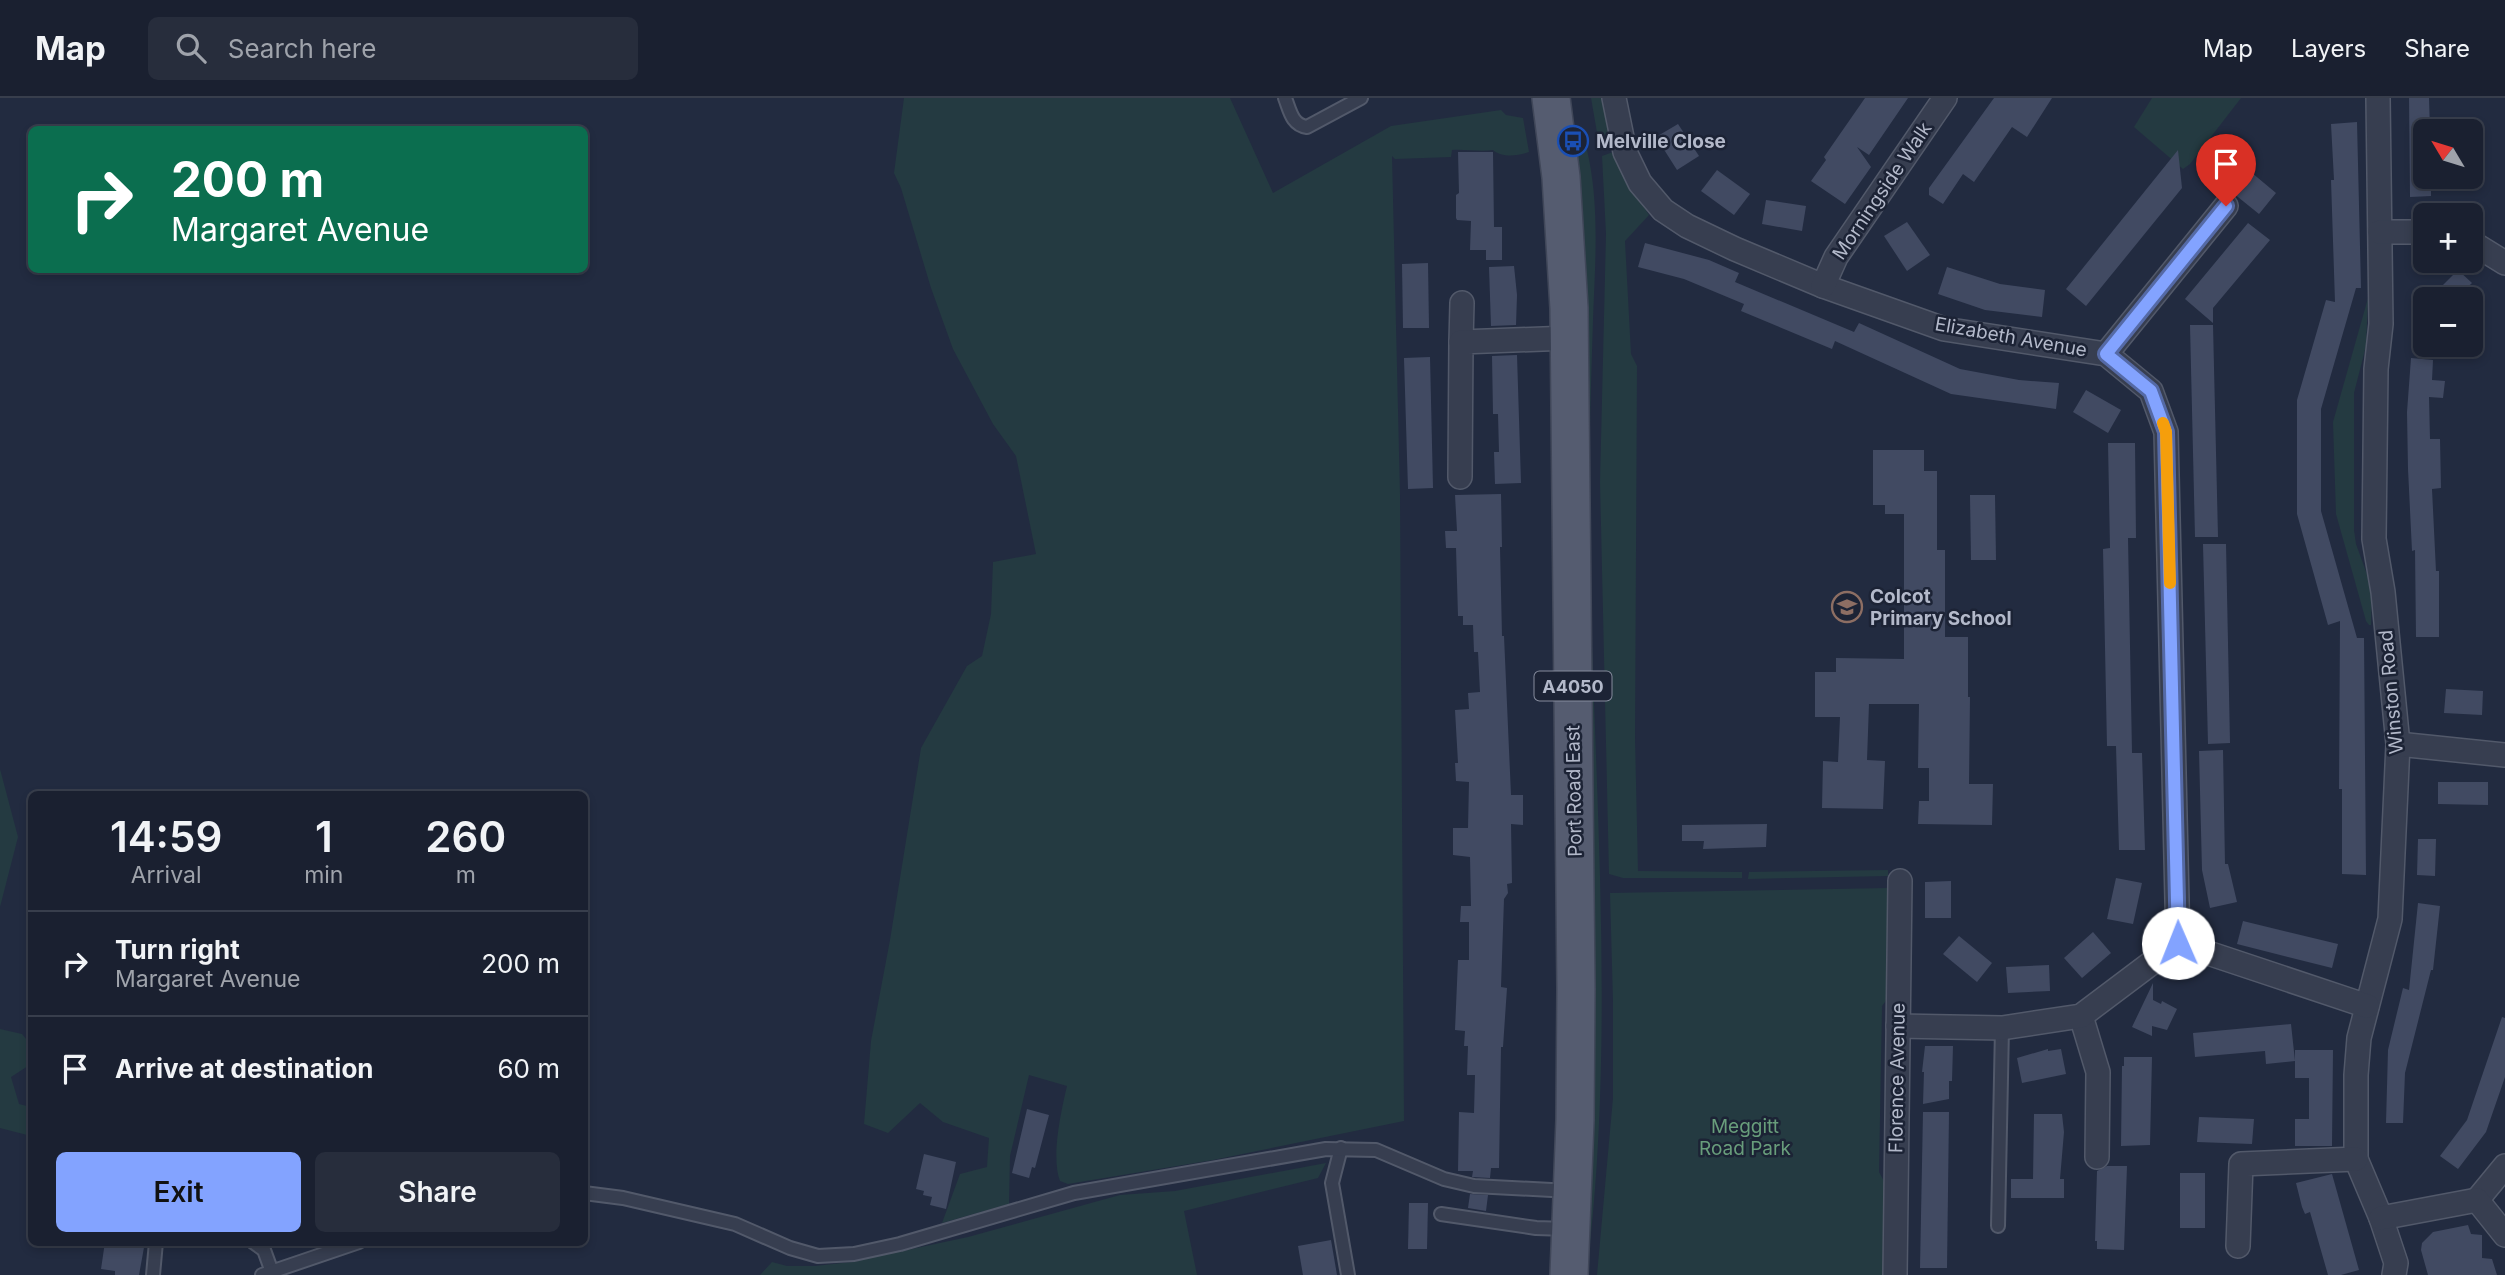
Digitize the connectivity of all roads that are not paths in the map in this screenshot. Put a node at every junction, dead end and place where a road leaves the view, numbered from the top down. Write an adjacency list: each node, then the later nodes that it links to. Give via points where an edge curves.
1 (1285, 98): 2 (lane, via 1294,122 1307,127)
2 (1361, 98)
3 (1551, 98): 14 (main road, Port Road East / A4050, via 1562,190)
4 (1614, 98): 12 (street, Elizabeth Avenue, via 1632,169 1663,210 1706,236)
5 (1945, 98): 12 (street, Morningside Walk, via 1836,257)
6 (2378, 98): 8 (street, Winston Road)
7 (2226, 206): 16 (street)
8 (2380, 232): 9 (street); 18 (street, Winston Road, via 2374,539)
9 (2413, 232)
10 (2483, 249): 11 (street)
11 (2505, 263)
12 (1823, 286): 16 (street, Elizabeth Avenue, via 1944,329)
13 (1462, 303): 15 (street)
14 (1569, 338): 15 (street); 30 (main road, Port Road East / A4050, via 1576,976)
15 (1461, 342): 17 (street)
16 (2106, 354): 21 (street, Elizabeth Avenue, via 2151,391 2166,432)
17 (1467, 464)
18 (2398, 744): 19 (street); 22 (street, Winston Road, via 2390,919)
19 (2505, 755)
20 (1900, 881): 24 (street, Florence Avenue)
21 (2178, 943): 22 (street); 23 (street)
22 (2367, 1006): 28 (street, Winston Road, via 2357,1062)
23 (2081, 1016): 25 (street); 27 (street, via 2098,1072)
24 (1898, 1027): 25 (street); 46 (street, Florence Avenue)
25 (2002, 1028): 35 (lane)
26 (1341, 1148): 30 (lane, via 1376,1150 1444,1179 1474,1186); 31 (lane, via 1054,1197 855,1254 818,1256 735,1224); 44 (lane, via 1332,1183)
27 (2097, 1157)
28 (2356, 1158): 34 (street, Winston Road); 41 (street, via 2241,1164)
29 (2505, 1166): 32 (street)
30 (1573, 1191): 36 (main road, Port Road East / A4050)
31 (588, 1194)
32 (2477, 1200): 34 (street); 37 (street)
33 (1441, 1214): 36 (lane)
34 (2381, 1218): 47 (street, Winston Road, via 2396,1263)
35 (1998, 1226)
36 (1571, 1229): 45 (main road, Port Road East / A4050)
37 (2505, 1235)
38 (156, 1246): 43 (lane)
39 (258, 1246): 42 (lane, via 264,1250)
40 (347, 1246): 42 (lane)
41 (2238, 1246)
42 (267, 1273)
43 (153, 1275)
44 (1348, 1275)
45 (1569, 1275)
46 (1895, 1275)
47 (2394, 1275)

